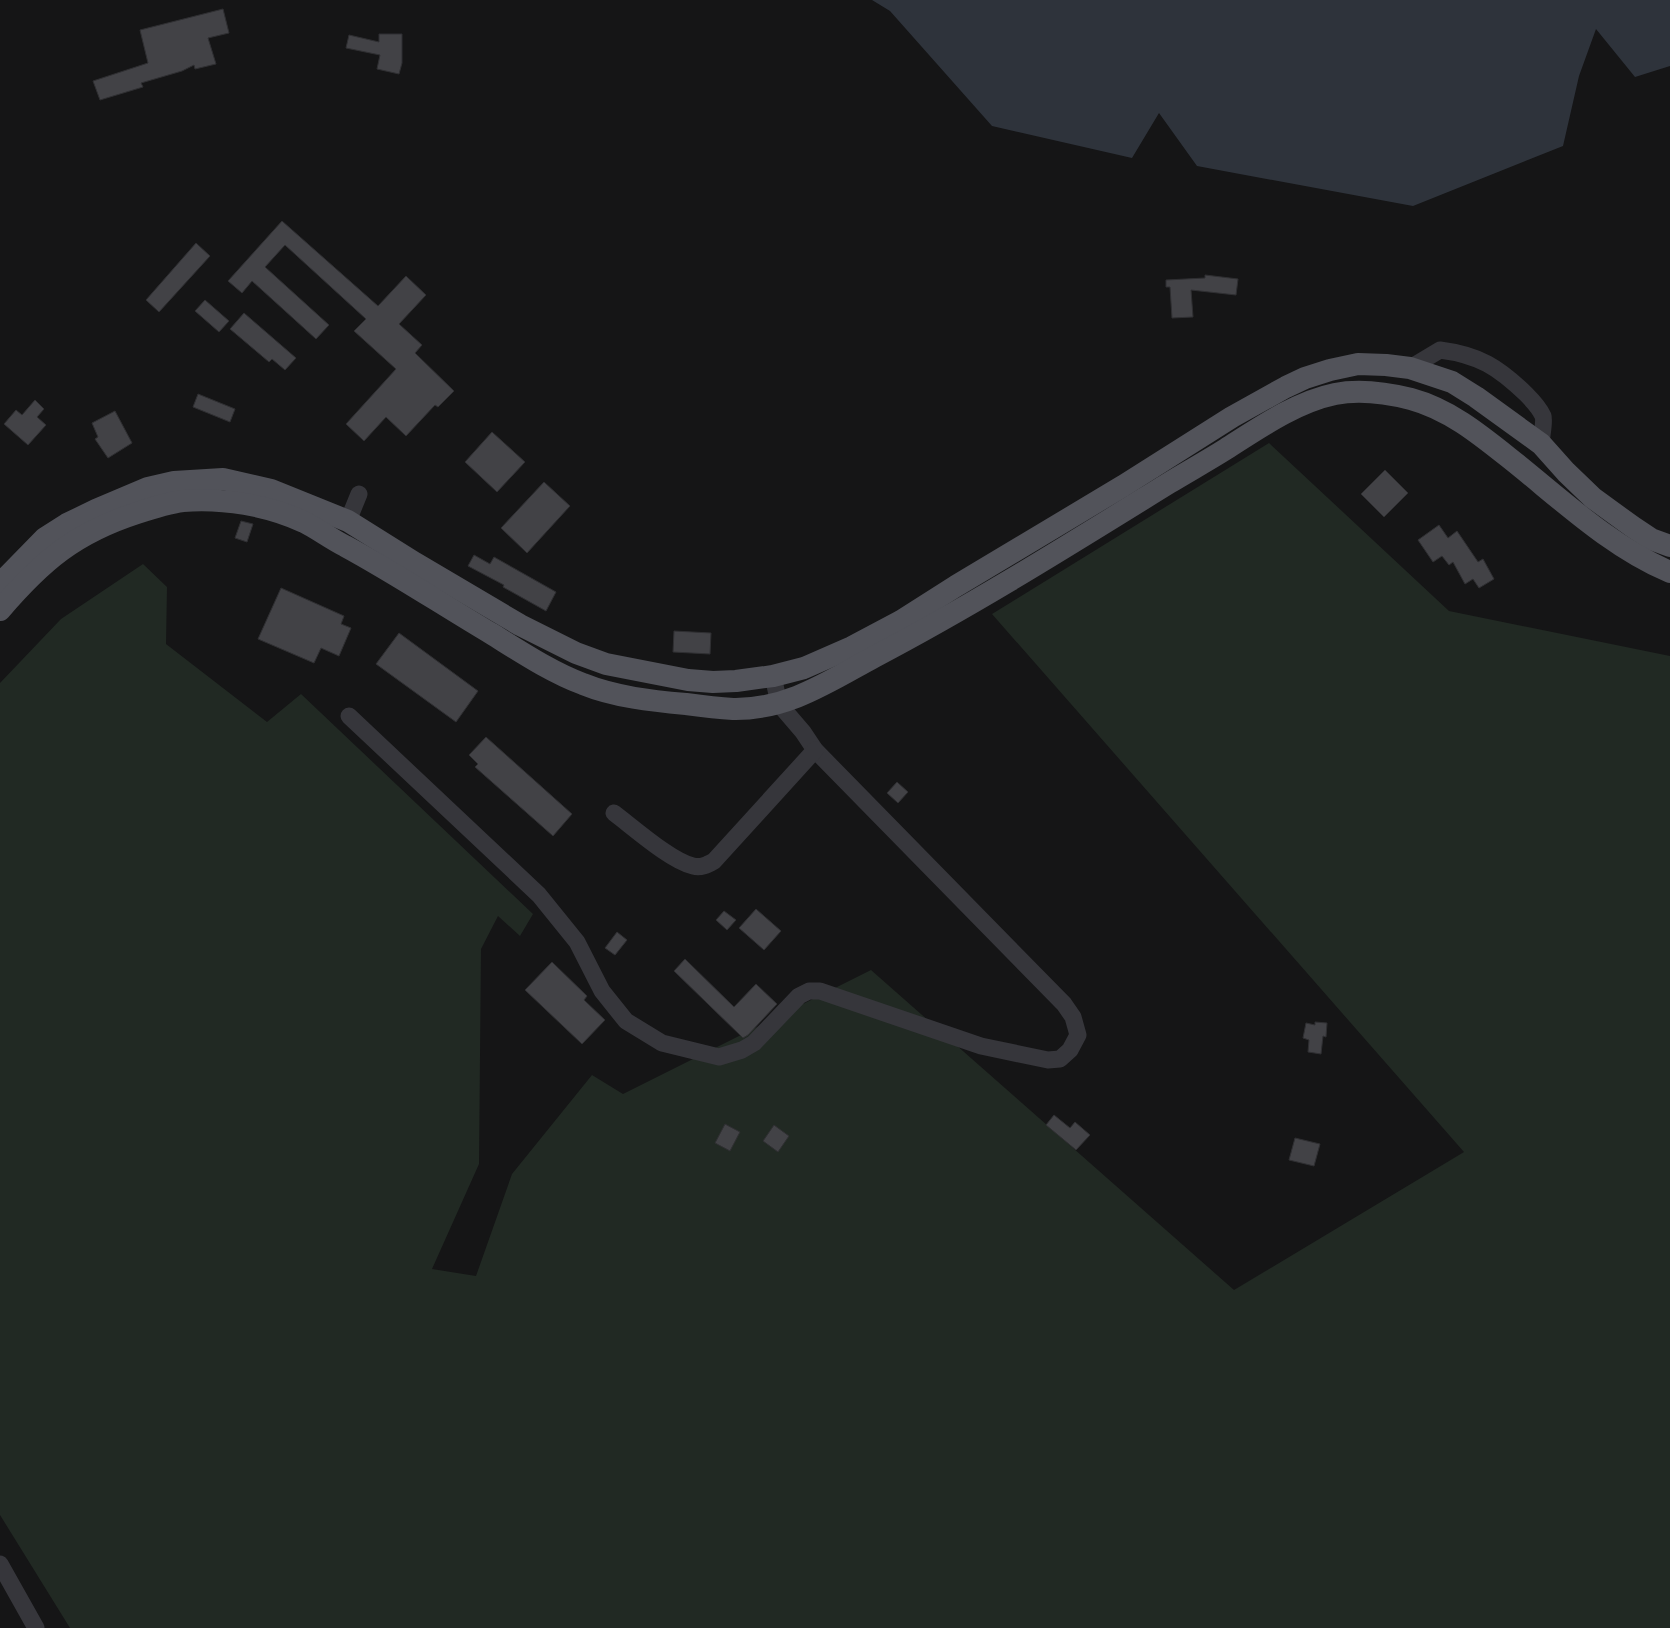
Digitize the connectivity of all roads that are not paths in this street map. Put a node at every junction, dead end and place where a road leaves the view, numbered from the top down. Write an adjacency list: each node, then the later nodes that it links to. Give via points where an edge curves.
1 (1410, 368): 2 (main road, via 1452,382); 2 (street, via 1440,350 1462,353 1486,362 1532,400 1543,417); 10 (main road, via 1358,364 1330,370 1286,387 1232,417 901,621 852,647 804,668)
2 (1541, 444): 6 (main road, via 1593,498 1650,539)
3 (359, 494): 4 (street)
4 (348, 521): 5 (main road); 8 (main road, via 271,490 247,484 223,479 174,482 148,488 67,524 39,543); 10 (main road, via 520,625 576,653 606,664 688,680 713,682)
5 (335, 541): 9 (main road, via 303,522 264,508 240,503 186,501 157,506 115,520 72,541 32,574); 11 (main road, via 545,666 586,686 653,701 736,709)
6 (1670, 546)
7 (1670, 572): 11 (main road, via 1646,562 1615,542 1478,433 1443,410 1406,398 1378,393 1357,391 1335,394 1313,400 1264,426 1072,543 904,641 822,686)
8 (0, 584)
9 (0, 610)
10 (773, 676): 11 (street)
11 (779, 704): 13 (street)
12 (349, 716): 13 (street, via 539,895 577,942 602,991 626,1020 662,1043 719,1057 742,1050 754,1043 799,996 809,991 820,991 981,1046 1048,1060 1060,1059 1070,1050 1078,1035 1073,1017 1064,1004)
13 (815, 750): 14 (street, via 714,861 704,866 694,867 674,858)
14 (614, 814)
15 (0, 1564): 16 (street)
16 (36, 1628)

